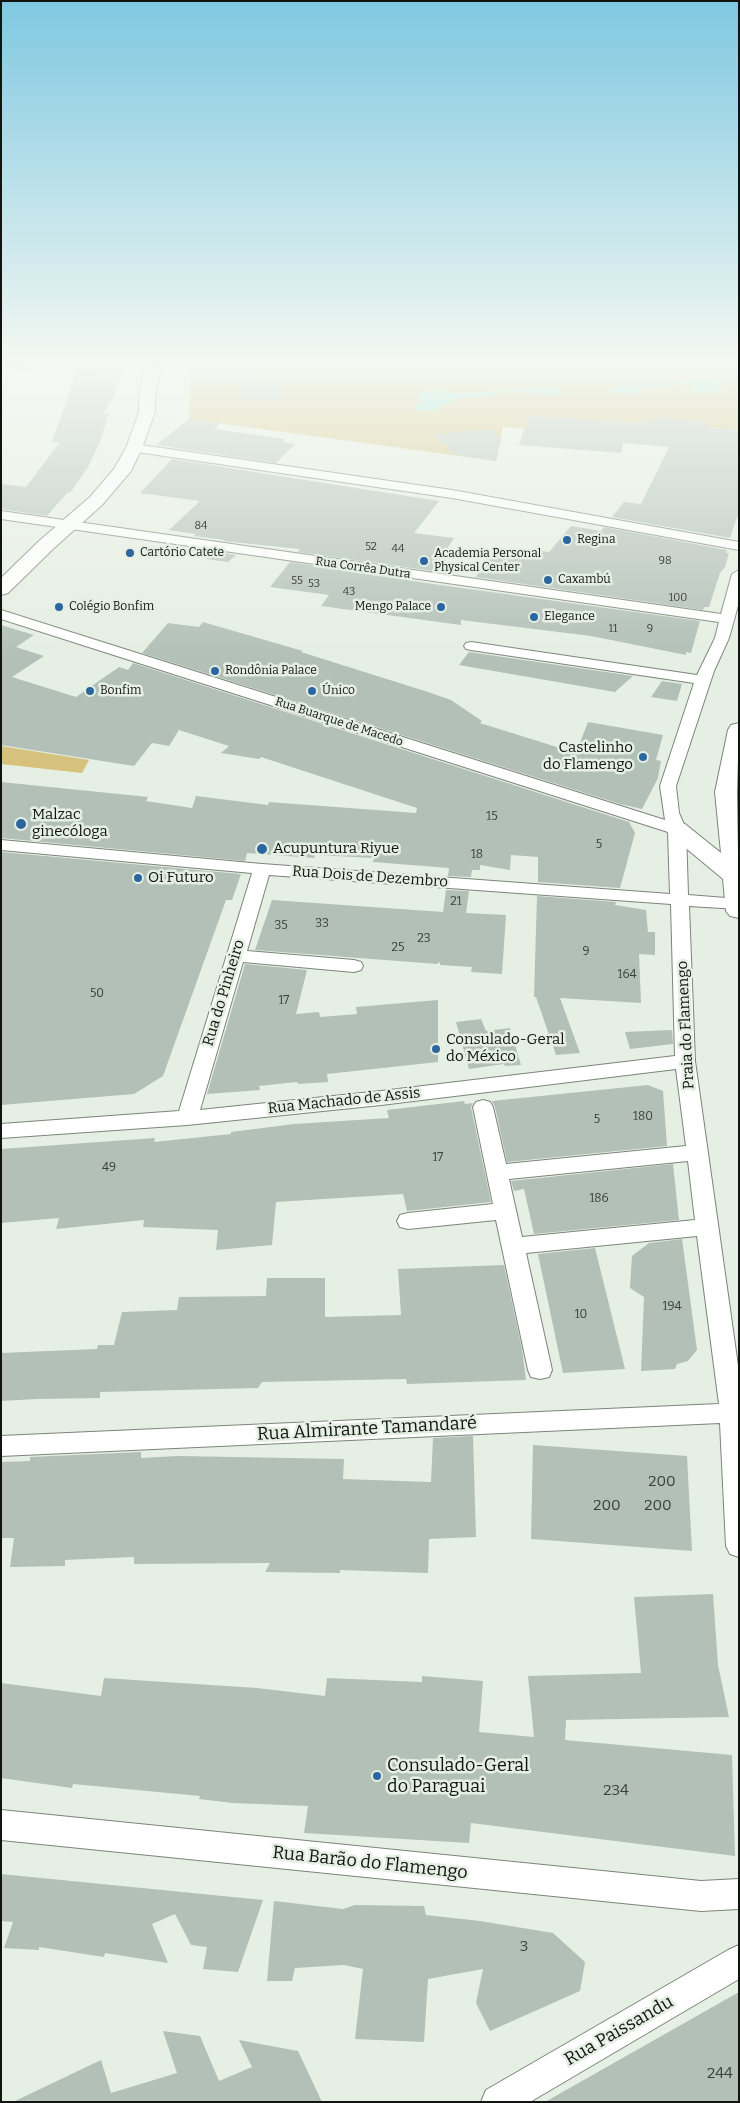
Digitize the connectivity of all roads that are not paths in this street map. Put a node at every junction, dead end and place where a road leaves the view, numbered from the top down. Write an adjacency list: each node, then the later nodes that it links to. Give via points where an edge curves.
1 (126, 464): 4 (main road, via 96,501)
2 (246, 464): 5 (street, via 452,494)
3 (1, 515): 4 (street, Rua Corrêa Dutra)
4 (68, 526): 7 (main road); 9 (street, Rua Corrêa Dutra)
5 (739, 546)
6 (739, 574): 9 (street, Praia do Flamengo)
7 (1, 589)
8 (1, 614): 13 (street, Rua Buarque de Macedo)
9 (726, 619): 11 (street, Praia do Flamengo, via 722,638)
10 (471, 646): 11 (street)
11 (703, 680): 13 (street, Praia do Flamengo, via 668,786)
12 (739, 730): 16 (main road, via 726,792)
13 (677, 830): 16 (main road); 17 (street, Praia do Flamengo)
14 (1, 845): 15 (street, Rua Dois de Dezembro)
15 (262, 869): 17 (street, Rua Dois de Dezembro); 20 (street, Rua do Pinheiro)
16 (734, 876): 18 (main road)
17 (681, 900): 18 (street, Rua Dois de Dezembro); 22 (street, Praia do Flamengo)
18 (738, 904): 19 (main road)
19 (739, 911)
20 (236, 956): 21 (street); 24 (street, Rua do Pinheiro)
21 (354, 966)
22 (685, 1061): 24 (street, Rua Machado de Assis); 26 (street, Praia do Flamengo)
23 (483, 1107): 27 (street)
24 (188, 1118): 25 (street, Rua Machado de Assis)
25 (1, 1131)
26 (698, 1152): 27 (street); 30 (street, Praia do Flamengo)
27 (497, 1173): 28 (street)
28 (506, 1211): 29 (street); 31 (street)
29 (408, 1221)
30 (708, 1227): 31 (street); 33 (street, Praia do Flamengo)
31 (513, 1246): 32 (street)
32 (540, 1370)
33 (732, 1413): 34 (street, Rua Almirante Tamandaré); 35 (street, Praia do Flamengo)
34 (1, 1446)
35 (739, 1546)
36 (1, 1825): 37 (street, Rua Barão do Flamengo, via 701,1896)
37 (739, 1894)
38 (739, 1961): 39 (street, Rua Paissandu)
39 (498, 2102)

